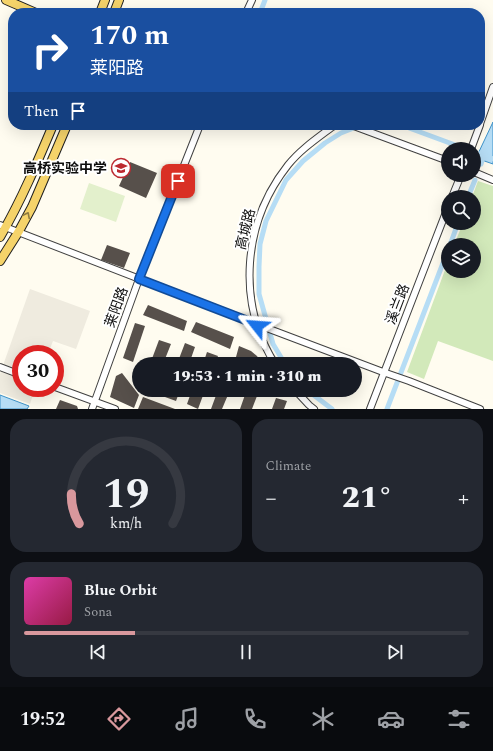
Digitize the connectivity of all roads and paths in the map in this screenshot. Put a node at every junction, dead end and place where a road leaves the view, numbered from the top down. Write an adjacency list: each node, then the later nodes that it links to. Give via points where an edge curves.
1 (6, 0): 2 (main road)
2 (24, 8)
3 (493, 87): 4 (street)
4 (485, 110)
5 (51, 130): 16 (main road, via 13,214)
6 (65, 130): 17 (main road, one-way to 6)
7 (198, 130): 20 (street, 莱阳路)
8 (328, 130): 21 (street, 高城路, via 304,148 289,164 259,216 249,271)
9 (364, 130): 12 (street)
10 (478, 130): 11 (street)
11 (474, 142)
12 (441, 159)
13 (481, 175): 14 (street)
14 (493, 180)
15 (441, 225): 25 (street, 溪兰路)
16 (3, 226): 17 (street); 18 (main road)
17 (19, 232): 19 (main road); 20 (street)
18 (0, 237)
19 (0, 261)
20 (139, 279): 21 (street); 28 (street, 莱阳路)
21 (256, 324): 22 (street, 高城路); 25 (street)
22 (271, 357)
23 (0, 367): 24 (street)
24 (12, 372)
25 (383, 372): 32 (street, 溪兰路); 33 (street)
26 (64, 390): 28 (street)
27 (301, 397): 31 (street)
28 (95, 401): 29 (street, 莱阳路); 30 (street)
29 (92, 409)
30 (115, 409)
31 (314, 409)
32 (370, 409)
33 (480, 409)

